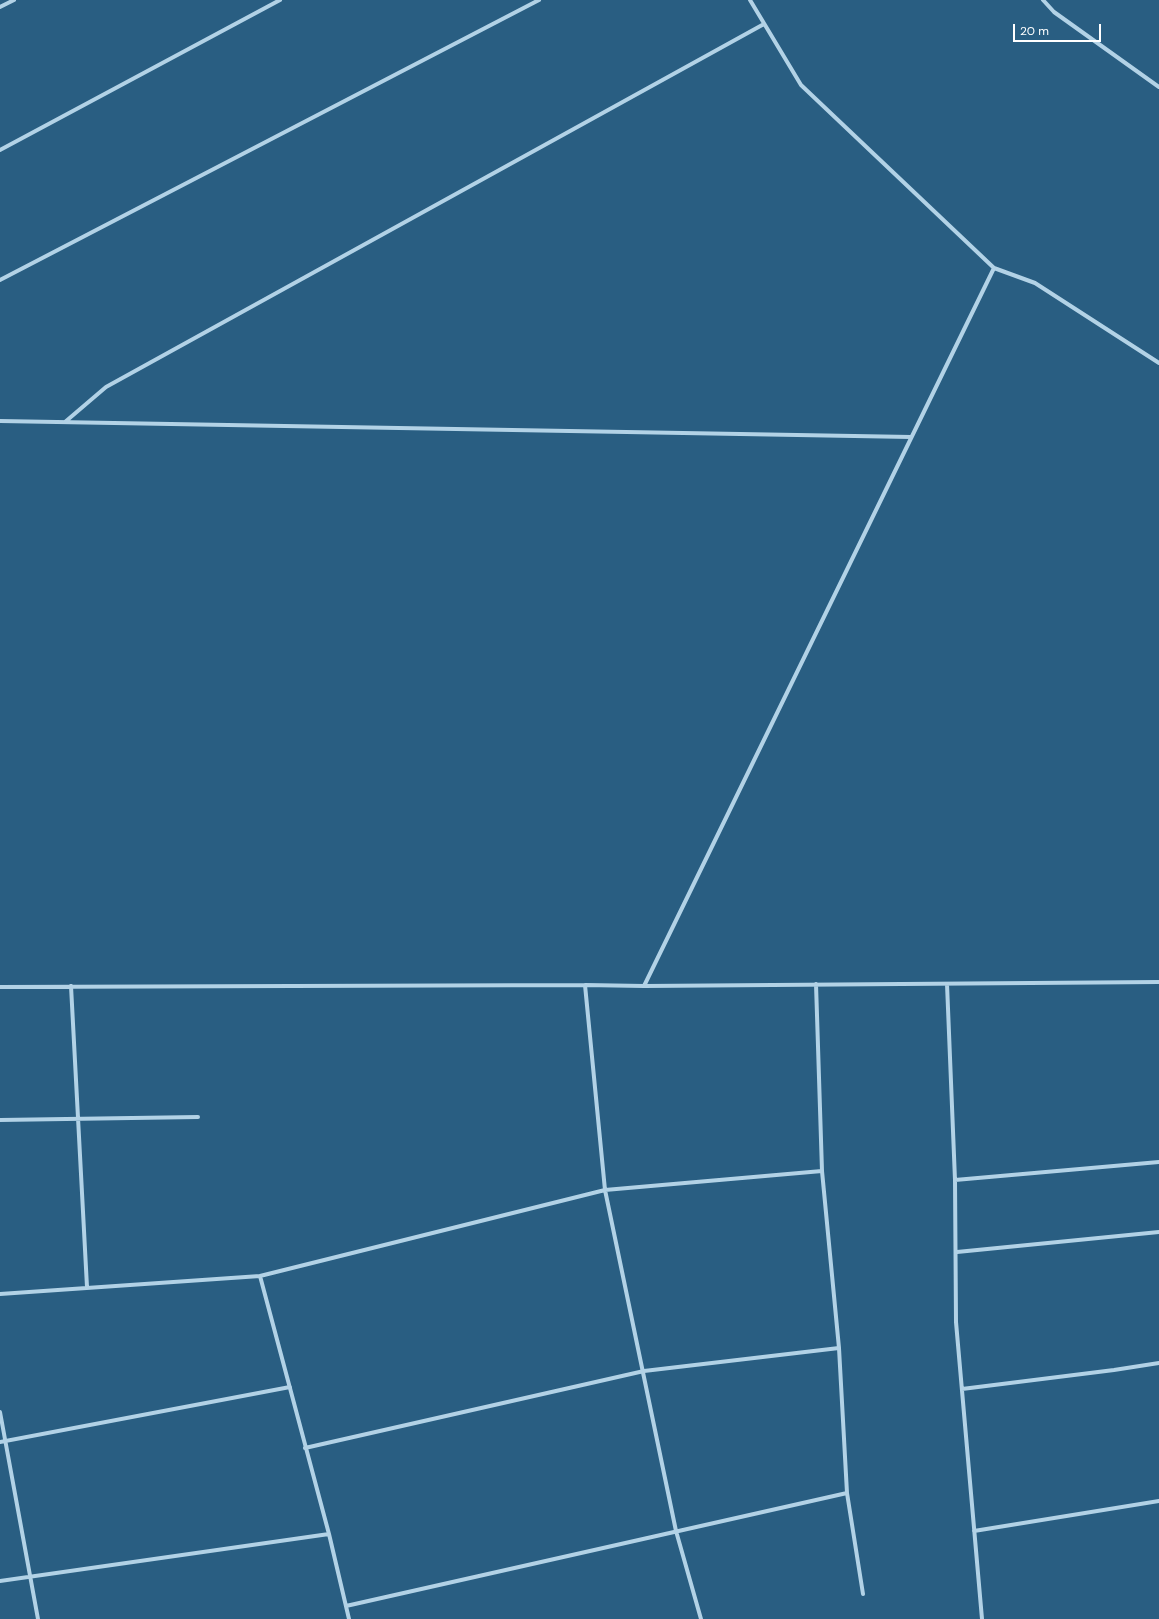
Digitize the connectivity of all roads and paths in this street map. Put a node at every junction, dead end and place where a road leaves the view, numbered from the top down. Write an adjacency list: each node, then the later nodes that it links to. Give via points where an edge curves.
1 (14, 0): 6 (street)
2 (280, 0): 9 (street)
3 (539, 0): 11 (street)
4 (750, 0): 7 (street)
5 (1043, 0): 8 (street, via 1054,12)
6 (0, 7)
7 (764, 24): 10 (street, via 801,85); 14 (street, via 106,387)
8 (1159, 86)
9 (0, 150)
10 (994, 268): 12 (street, via 1035,283); 15 (street)
11 (0, 280)
12 (1159, 362)
13 (0, 420): 14 (street)
14 (65, 422): 15 (street)
15 (912, 437): 21 (street)
16 (1159, 982): 18 (street)
17 (816, 984): 18 (street); 21 (street); 27 (street)
18 (947, 984): 28 (street)
19 (71, 986): 20 (street); 22 (street); 25 (street)
20 (586, 986): 21 (street); 29 (street)
21 (644, 986)
22 (0, 987)
23 (198, 1117): 25 (street)
24 (0, 1120): 25 (street)
25 (78, 1120): 33 (street)
26 (1159, 1162): 28 (street)
27 (822, 1171): 29 (street); 35 (street)
28 (955, 1180): 31 (street)
29 (605, 1190): 32 (street); 37 (street)
30 (1159, 1232): 31 (street)
31 (956, 1252): 39 (street, via 956,1322)
32 (260, 1276): 33 (street); 38 (street)
33 (87, 1287): 34 (street)
34 (0, 1294)
35 (839, 1348): 37 (street); 44 (street)
36 (1159, 1363): 39 (street)
37 (644, 1371): 43 (street); 46 (street)
38 (290, 1386): 41 (street); 43 (street)
39 (962, 1389): 47 (street)
40 (0, 1412): 41 (street)
41 (5, 1441): 42 (street); 49 (street)
42 (0, 1442)
43 (305, 1448): 48 (street)
44 (847, 1493): 46 (street); 51 (street)
45 (1159, 1501): 47 (street)
46 (676, 1531): 52 (street); 55 (street)
47 (974, 1531): 56 (street)
48 (328, 1534): 49 (street); 52 (street)
49 (31, 1575): 50 (street); 53 (street)
50 (0, 1581)
51 (863, 1594)
52 (346, 1606): 54 (street)
53 (38, 1619)
54 (349, 1619)
55 (701, 1619)
56 (982, 1619)

